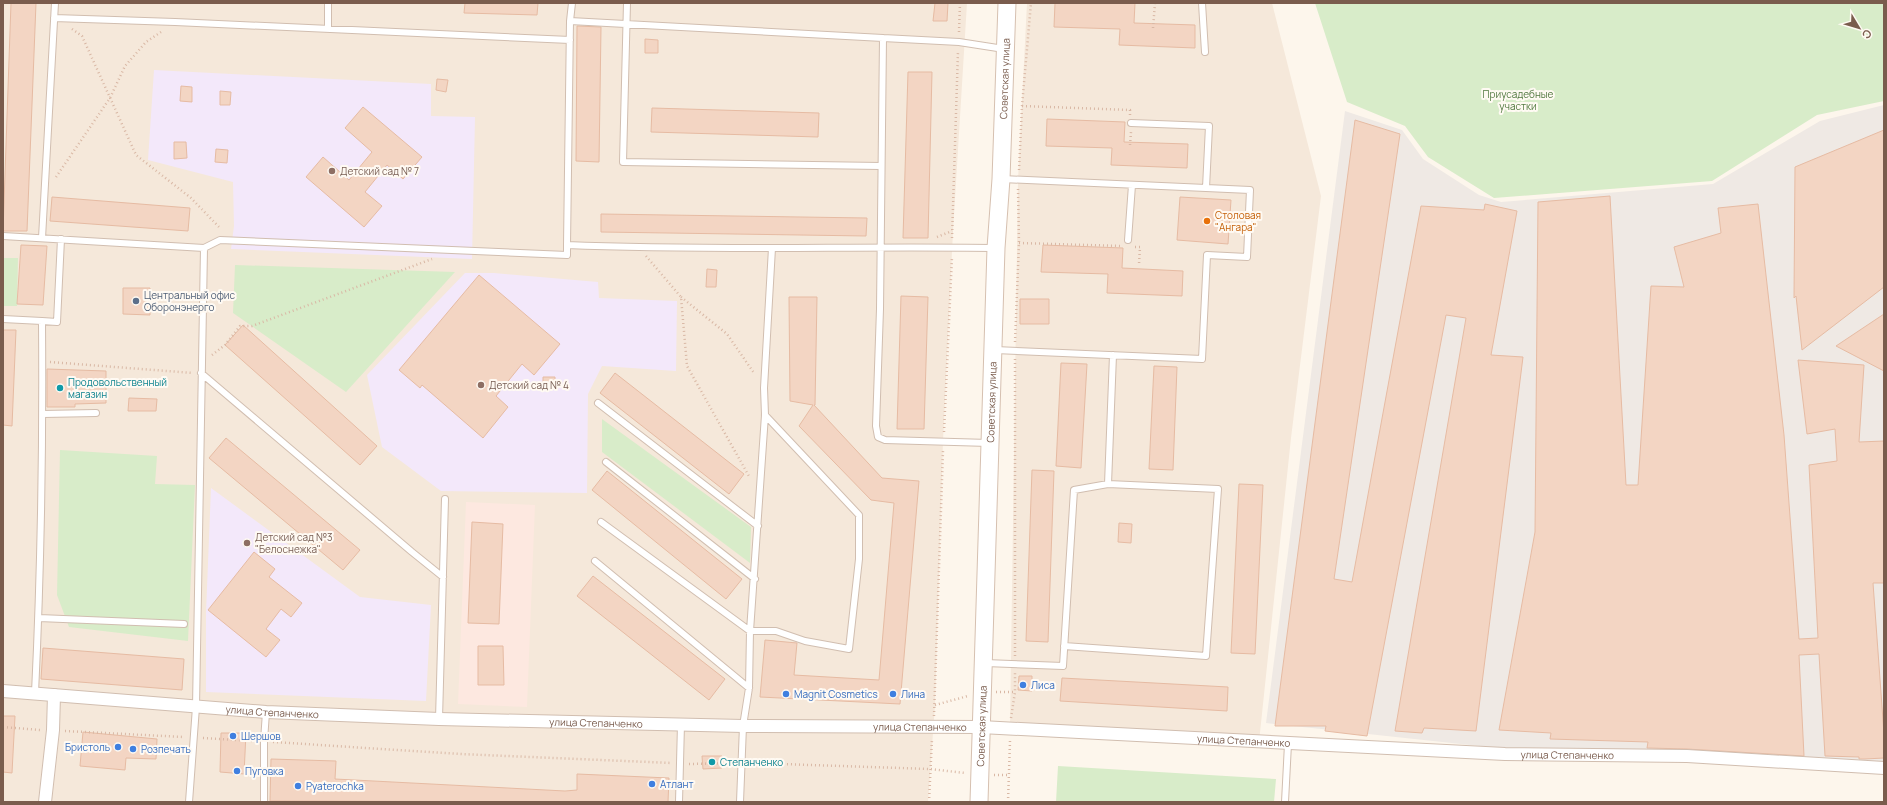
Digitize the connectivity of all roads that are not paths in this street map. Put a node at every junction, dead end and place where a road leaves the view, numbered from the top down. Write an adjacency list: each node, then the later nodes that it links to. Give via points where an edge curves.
1 (55, 3): 7 (lane)
2 (328, 3): 10 (lane)
3 (572, 3): 8 (lane)
4 (627, 3): 9 (lane)
5 (1007, 3): 13 (street, Советская улица)
6 (1202, 3): 14 (lane)
7 (54, 18): 10 (lane); 21 (lane)
8 (570, 21): 9 (lane); 12 (lane)
9 (626, 23): 11 (lane); 16 (lane, via 623,162)
10 (328, 29): 12 (lane)
11 (883, 38): 13 (lane, via 958,42); 16 (lane)
12 (570, 40): 24 (lane)
13 (1005, 49): 17 (street, Советская улица)
14 (1205, 52)
15 (1131, 123): 19 (lane, via 1209,126)
16 (881, 166): 25 (lane)
17 (1000, 179): 18 (lane); 28 (street, Советская улица)
18 (1132, 185): 19 (lane); 23 (lane)
19 (1206, 188): 32 (lane, via 1250,190 1247,256 1207,255 1202,359)
20 (3, 236): 21 (lane)
21 (42, 238): 22 (lane)
22 (61, 238): 26 (lane); 30 (lane, via 57,322)
23 (1128, 240)
24 (567, 245): 26 (lane, via 567,254 220,240); 27 (lane)
25 (881, 247): 27 (lane); 28 (lane); 38 (lane, via 876,426 878,437 885,440)
26 (204, 248): 33 (lane)
27 (772, 248): 37 (lane, via 764,388)
28 (996, 248): 31 (street, Советская улица)
29 (3, 319): 30 (lane)
30 (42, 321): 36 (lane)
31 (993, 350): 32 (lane); 38 (street, Советская улица)
32 (1113, 355): 40 (lane)
33 (201, 373): 45 (lane); 56 (lane)
34 (598, 403): 43 (lane)
35 (96, 413): 36 (lane)
36 (43, 414): 47 (lane)
37 (765, 415): 43 (lane); 49 (lane, via 859,515 859,559 849,649 805,641 776,631)
38 (991, 443): 51 (street, Советская улица)
39 (606, 462): 46 (lane)
40 (1108, 484): 50 (lane, via 1074,490); 50 (lane, via 1218,489 1206,656)
41 (446, 499): 45 (lane)
42 (601, 522): 49 (lane)
43 (758, 526): 46 (lane)
44 (595, 561): 52 (lane)
45 (444, 577): 58 (lane)
46 (755, 579): 49 (lane)
47 (39, 618): 48 (lane); 54 (lane)
48 (184, 624)
49 (750, 631): 52 (lane)
50 (1064, 646): 51 (lane, via 1063,666)
51 (984, 663): 61 (street, Советская улица)
52 (749, 688): 60 (lane)
53 (3, 691): 54 (street, улица Степанченко)
54 (35, 693): 55 (street, улица Степанченко)
55 (54, 696): 56 (street, улица Степанченко); 64 (street, via 54,730)
56 (196, 707): 57 (street, улица Степанченко); 65 (lane)
57 (266, 712): 58 (street, улица Степанченко); 66 (lane)
58 (439, 719): 59 (street, улица Степанченко)
59 (681, 724): 60 (street, улица Степанченко); 67 (lane)
60 (743, 726): 61 (street, улица Степанченко); 68 (lane)
61 (981, 727): 62 (street, улица Степанченко); 69 (street, Советская улица)
62 (1288, 744): 63 (street, улица Степанченко, via 1505,754 1687,756); 70 (lane)
63 (1884, 768)
64 (45, 802)
65 (189, 802)
66 (264, 802)
67 (679, 802)
68 (740, 802)
69 (979, 802)
70 (1285, 802)

